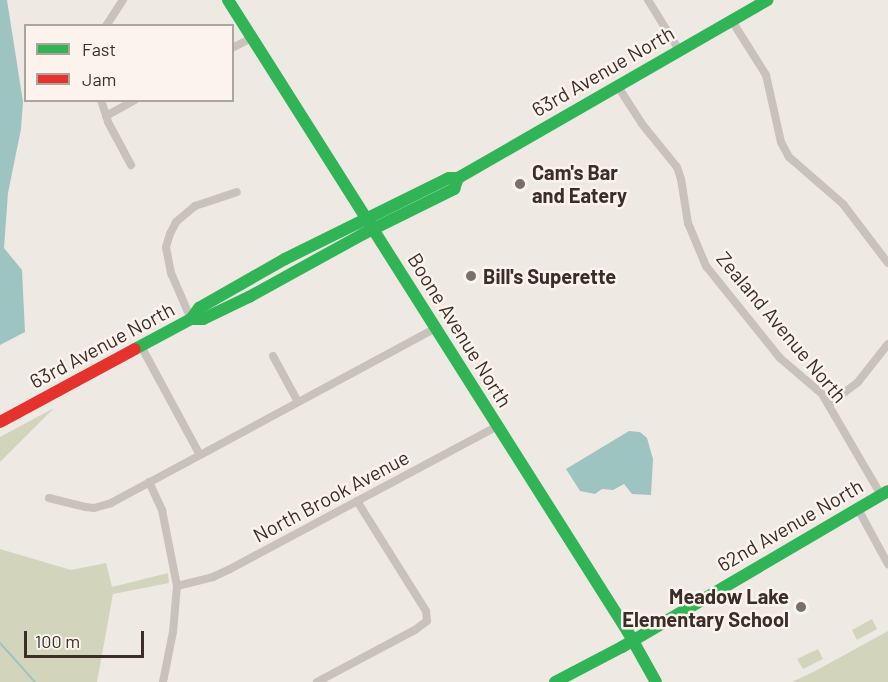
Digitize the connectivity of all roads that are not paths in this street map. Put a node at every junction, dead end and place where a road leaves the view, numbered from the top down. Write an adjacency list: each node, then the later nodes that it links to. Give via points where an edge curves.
1 (123, 0): 6 (street)
2 (228, 0): 7 (street, Boone Avenue North)
3 (648, 0): 9 (street)
4 (768, 0): 5 (street, 63rd Avenue North)
5 (732, 21): 9 (street, 63rd Avenue North); 19 (street, via 766,75 781,142 789,157 843,204)
6 (107, 24)
7 (252, 38): 8 (street); 17 (street, Boone Avenue North)
8 (234, 47)
9 (679, 50): 10 (street, 63rd Avenue North)
10 (617, 85): 15 (street, 63rd Avenue North); 26 (street, Zealand Avenue North, via 676,167 688,224 706,266 780,358 814,385)
11 (102, 102): 13 (street)
12 (131, 102): 13 (street)
13 (106, 116): 14 (street)
14 (131, 165)
15 (458, 178): 17 (street, 63rd Avenue North, via 449,178); 18 (street, 63rd Avenue North, via 454,189)
16 (237, 192): 20 (street, via 195,206 176,222 170,234 167,260)
17 (365, 217): 18 (street, Boone Avenue North); 20 (street, 63rd Avenue North, via 199,308)
18 (374, 229): 20 (street, 63rd Avenue North, via 203,320); 21 (street, Boone Avenue North)
19 (888, 263)
20 (191, 319): 23 (street, 63rd Avenue North)
21 (436, 328): 25 (street); 28 (street, Boone Avenue North)
22 (888, 344): 26 (street, via 858,382)
23 (141, 346): 27 (street, 63rd Avenue North); 29 (street)
24 (273, 356): 25 (street)
25 (298, 402): 29 (street)
26 (829, 404): 31 (street, Zealand Avenue North)
27 (0, 422)
28 (498, 426): 33 (street, North Brook Avenue); 37 (street, Boone Avenue North)
29 (200, 455): 30 (street)
30 (150, 482): 32 (street, via 94,508); 36 (street, via 162,510)
31 (884, 493): 34 (street, 62nd Avenue North)
32 (49, 498)
33 (357, 501): 36 (street, North Brook Avenue, via 231,569); 39 (street, via 426,611 427,621)
34 (858, 509): 35 (street); 37 (street, 62nd Avenue North)
35 (888, 564)
36 (177, 586): 38 (street)
37 (633, 640): 40 (street, 62nd Avenue North); 41 (street, Boone Avenue North)
38 (163, 682)
39 (317, 682)
40 (555, 682)
41 (656, 682)

